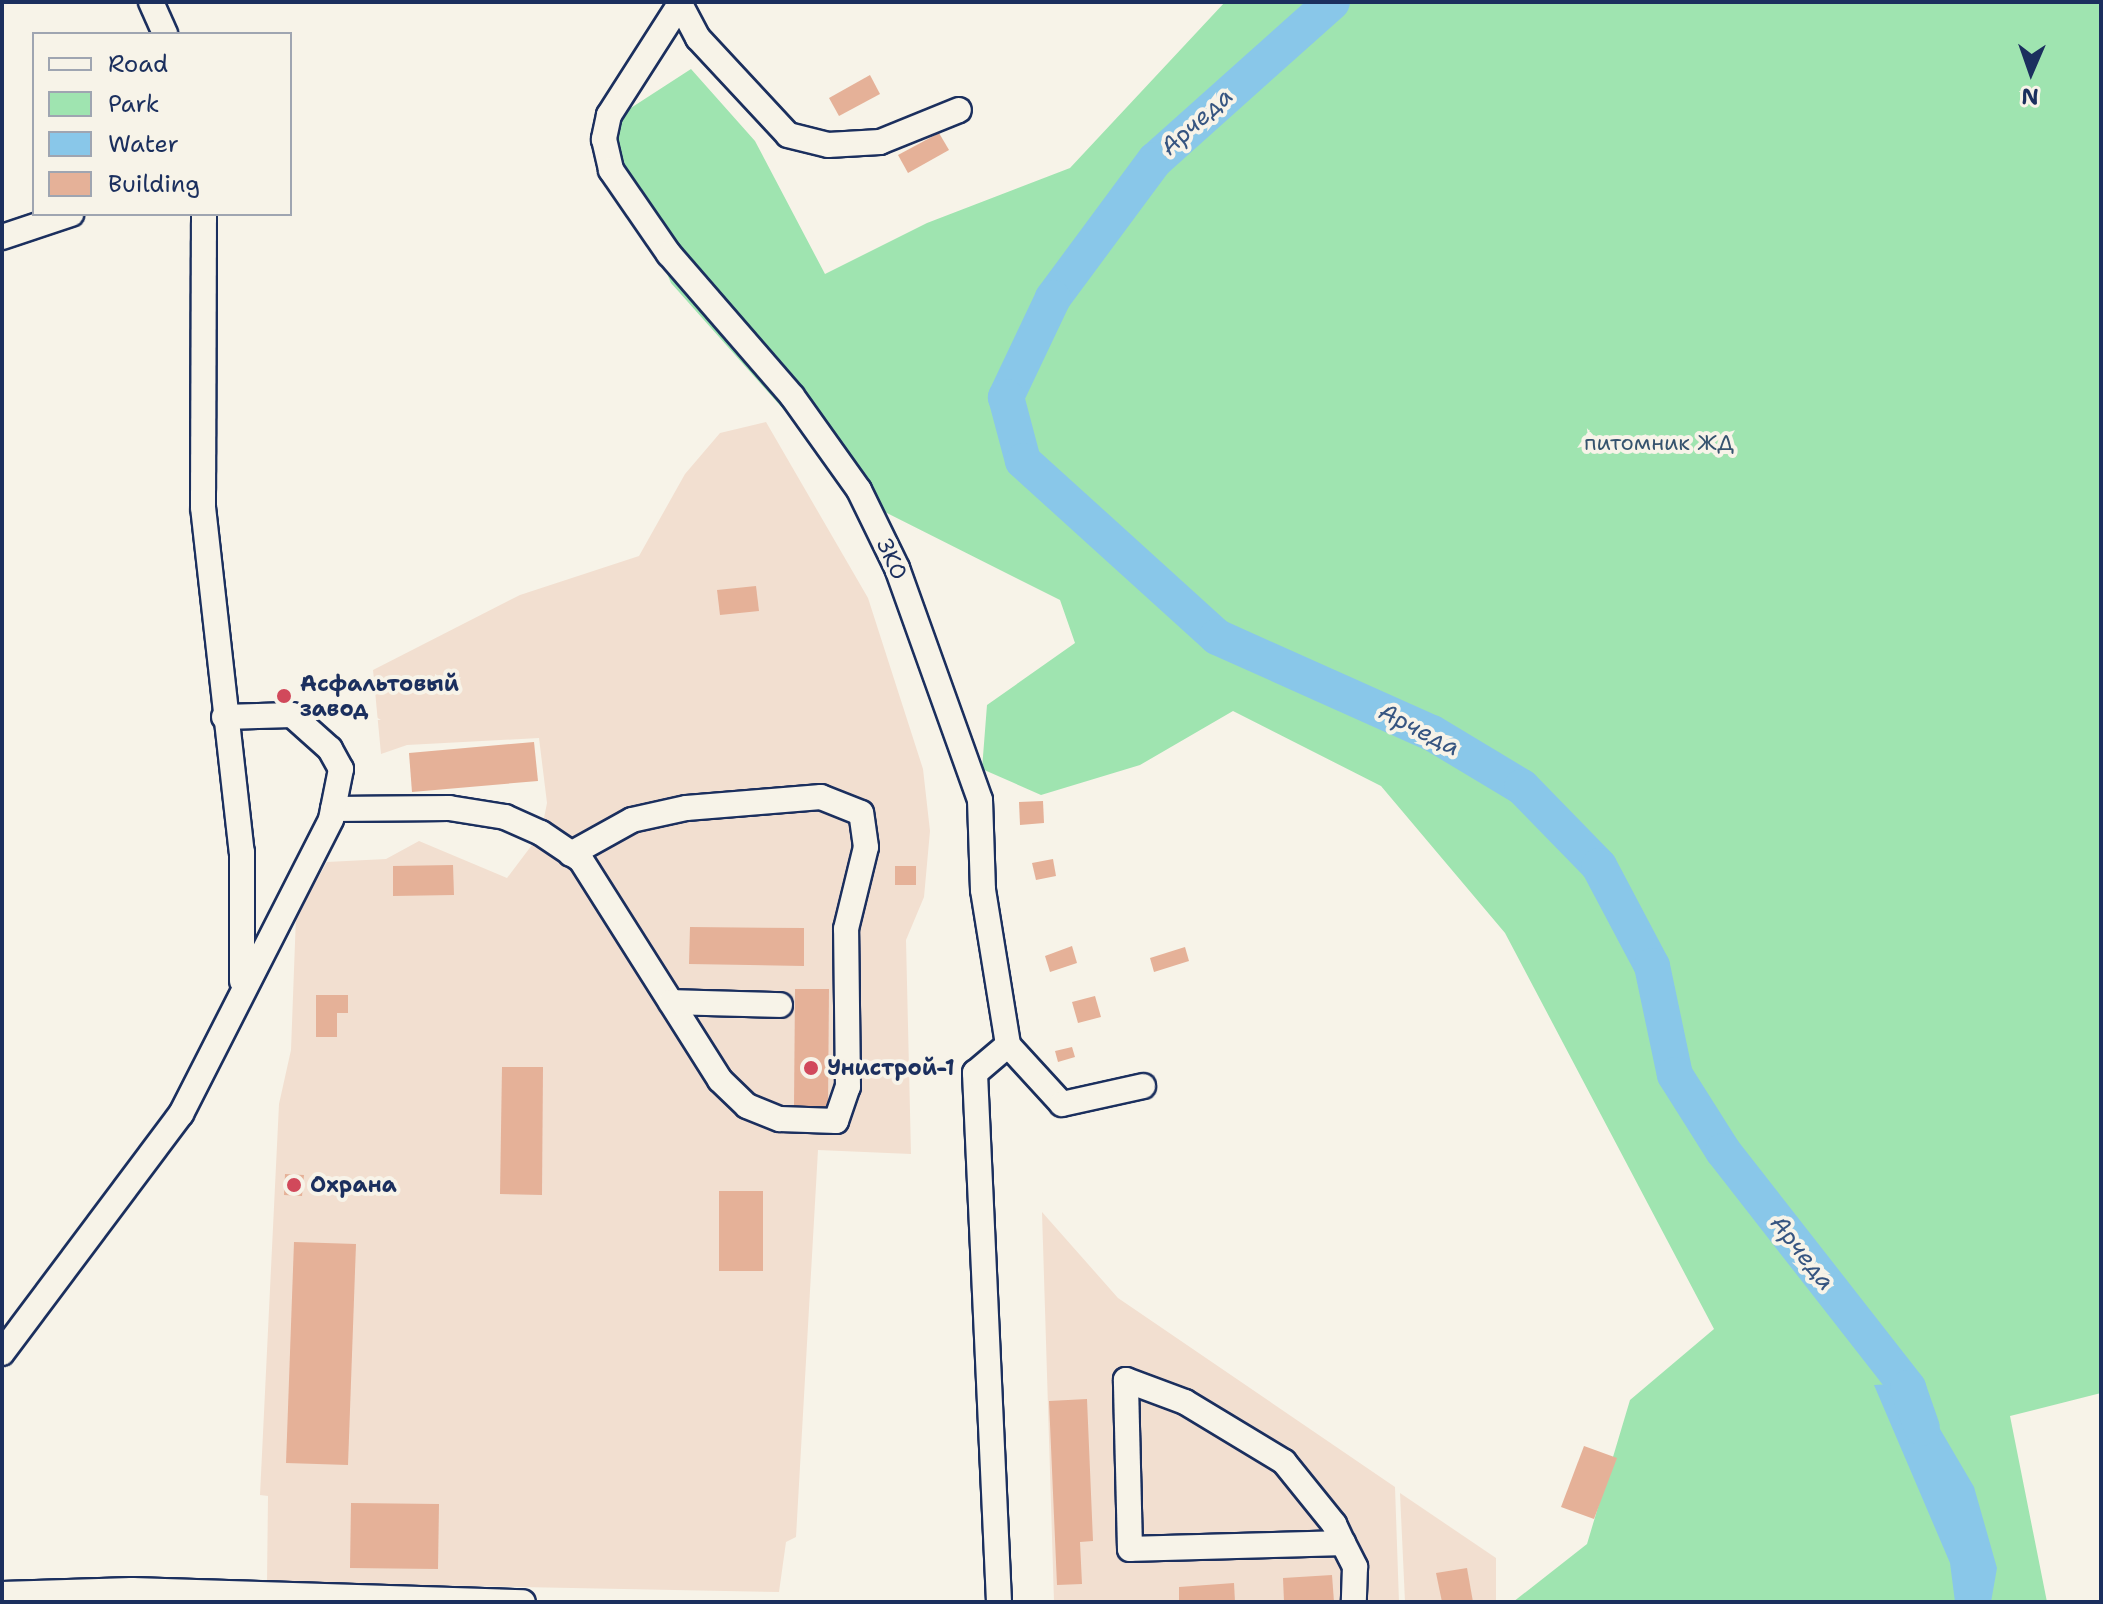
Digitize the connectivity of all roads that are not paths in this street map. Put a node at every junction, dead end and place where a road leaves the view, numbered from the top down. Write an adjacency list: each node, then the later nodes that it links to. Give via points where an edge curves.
1 (151, 2): 3 (street)
2 (679, 3): 4 (street, ЗКО, via 698,38 788,135 828,145 880,142); 14 (street, ЗКО, via 609,115 606,157 669,254 792,396 859,490 897,568 980,800 983,890)
3 (164, 32)
4 (959, 110)
5 (65, 216): 7 (street)
6 (204, 216): 8 (street, via 198,309 203,507)
7 (2, 237)
8 (224, 717): 9 (street, via 292,715 341,769); 11 (street, via 242,852)
9 (333, 809): 10 (street, via 406,806 505,817); 11 (street)
10 (571, 854): 12 (street); 12 (street, via 632,820 686,808 821,797 861,813 866,847 846,929 848,1087 836,1121 817,1126 747,1106 720,1080)
11 (241, 988): 16 (street, via 181,1114)
12 (671, 1002): 13 (street)
13 (780, 1005)
14 (1008, 1045): 15 (street, via 1062,1104); 21 (street, via 975,1073)
15 (1143, 1086)
16 (2, 1353)
17 (1343, 1543): 17 (street, via 1130,1549 1126,1380 1185,1402 1284,1462); 22 (street, via 1355,1567)
18 (2, 1594): 19 (street)
19 (237, 1598): 20 (street)
20 (521, 1602)
21 (999, 1602)
22 (1354, 1602)

